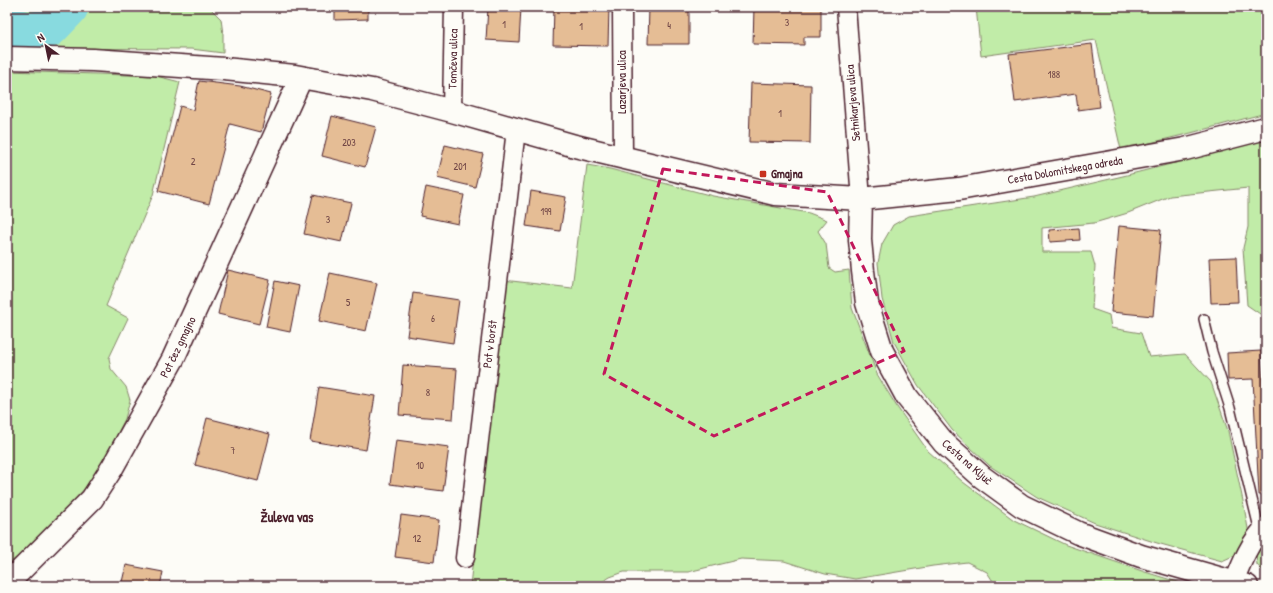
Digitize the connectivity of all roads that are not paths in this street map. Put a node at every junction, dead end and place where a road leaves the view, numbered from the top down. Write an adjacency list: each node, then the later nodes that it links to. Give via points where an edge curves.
1 (454, 7): 6 (street, Tomčeva ulica)
2 (622, 7): 9 (street, Lazarjeva ulica)
3 (846, 7): 10 (street, Setnikarjeva ulica)
4 (7, 58): 5 (street, Cesta Dolomitskega odreda, via 94,60 224,69)
5 (301, 78): 6 (street, Cesta Dolomitskega odreda, via 372,90); 14 (street, Pot čez gmajno, via 173,359 112,468 92,498)
6 (452, 111): 8 (street, Cesta Dolomitskega odreda)
7 (1266, 128): 10 (street, Cesta Dolomitskega odreda, via 1185,149 959,189)
8 (516, 130): 9 (street, Cesta Dolomitskega odreda); 13 (street, Pot v boršt)
9 (623, 157): 10 (street, Cesta Dolomitskega odreda, via 775,194)
10 (861, 199): 15 (street, Cesta na Ključ, via 860,240 867,303 882,351 907,397 944,443 982,477 1022,506 1078,533 1141,556)
11 (1204, 319): 12 (lane)
12 (1263, 529): 15 (street, Cesta na Ključ, via 1242,563)
13 (465, 558)
14 (7, 584)
15 (1240, 584)

